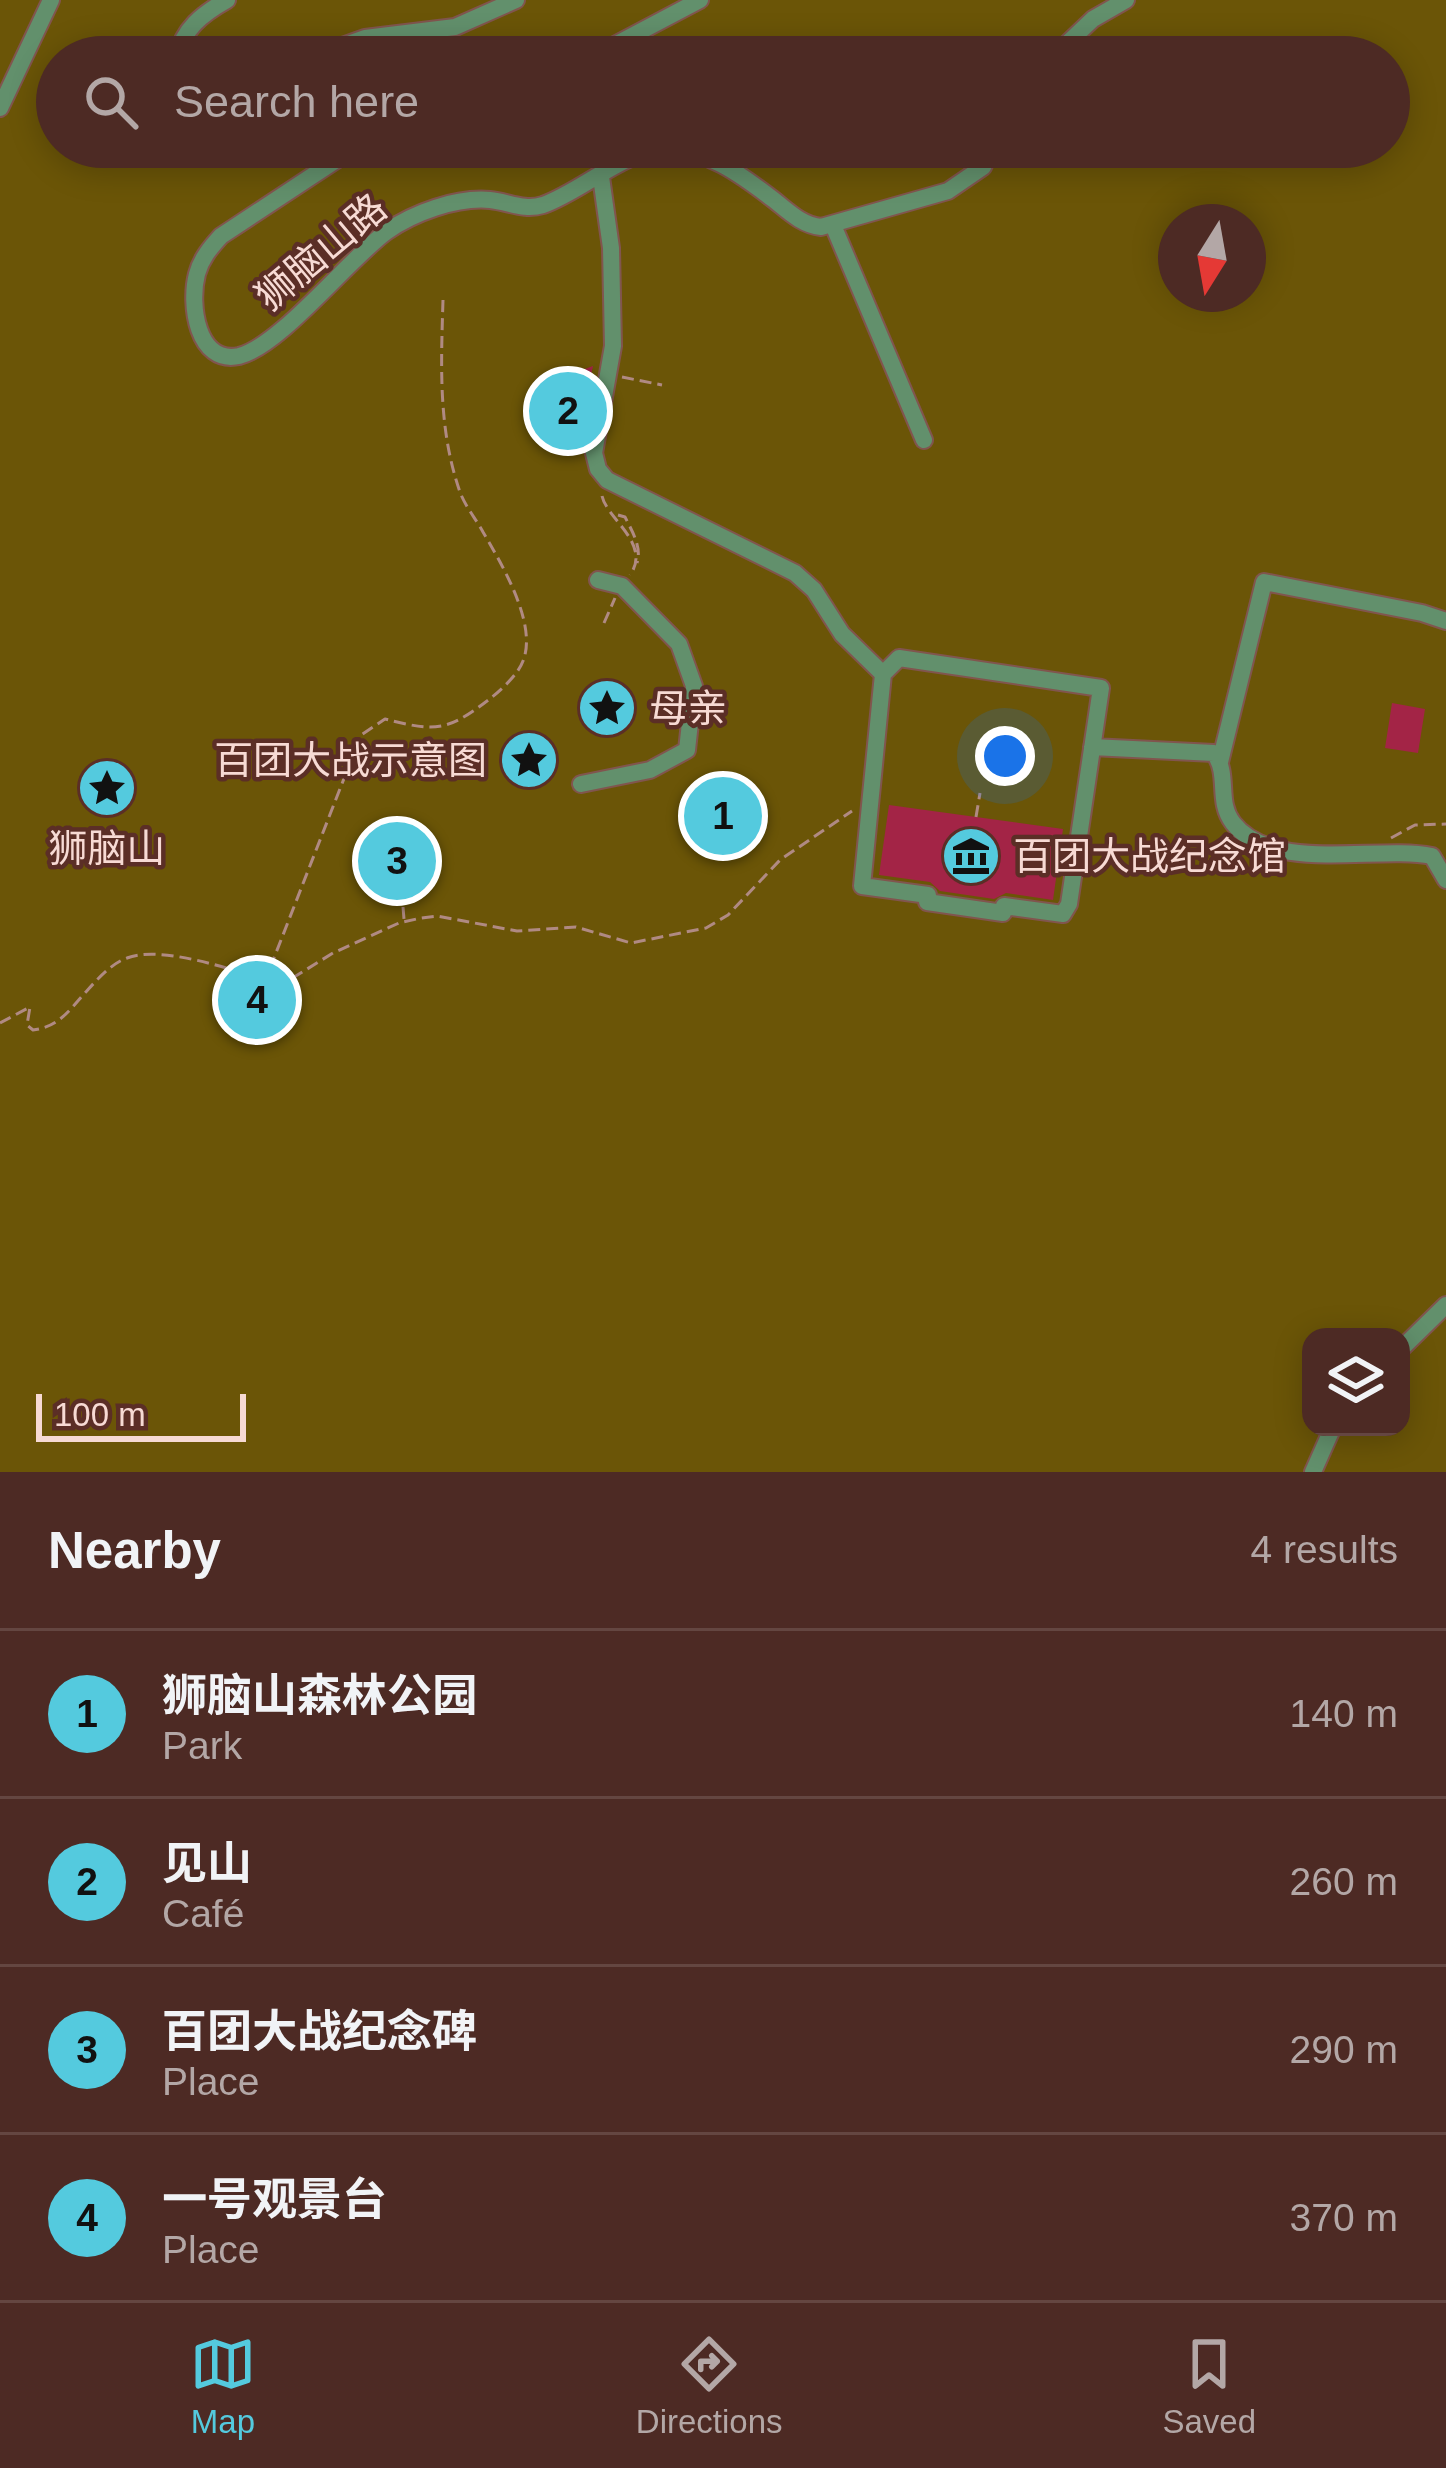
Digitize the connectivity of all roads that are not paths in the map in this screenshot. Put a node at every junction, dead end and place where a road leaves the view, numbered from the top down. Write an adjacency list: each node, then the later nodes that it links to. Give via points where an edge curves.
1 (51, 0): 10 (street)
2 (227, 0): 6 (street)
3 (516, 0): 7 (street, via 454,27)
4 (700, 0): 8 (street)
5 (1126, 0): 9 (street)
6 (184, 36)
7 (381, 36)
8 (632, 36)
9 (1075, 36)
10 (0, 108)
11 (324, 168): 15 (street, 狮脑山路, via 205,254 196,278 198,329 224,358 269,339 416,215 488,200 541,206)
12 (618, 168): 15 (street, 狮脑山路)
13 (726, 168): 16 (street, 狮脑山路, via 802,222)
14 (982, 168): 16 (street, via 948,191)
15 (602, 177): 20 (street, via 613,346 594,453 598,470 795,573)
16 (833, 225): 17 (street)
17 (925, 440)
18 (598, 580): 25 (street, via 622,586 653,615 679,644 694,686 687,750 650,770)
19 (1446, 621): 24 (street, via 1264,582)
20 (883, 674): 21 (street, via 899,658 1101,688); 22 (street)
21 (1093, 747): 22 (street, via 1063,914 1004,907 1003,914 862,886); 24 (street, via 1214,752)
22 (874, 754): 23 (street)
23 (896, 757)
24 (1220, 762): 26 (street, via 1226,812 1245,836 1334,856 1432,856)
25 (581, 784)
26 (1446, 880)
27 (1446, 1305): 28 (street)
28 (1410, 1340)
29 (1330, 1436): 30 (street)
30 (1313, 1472)

